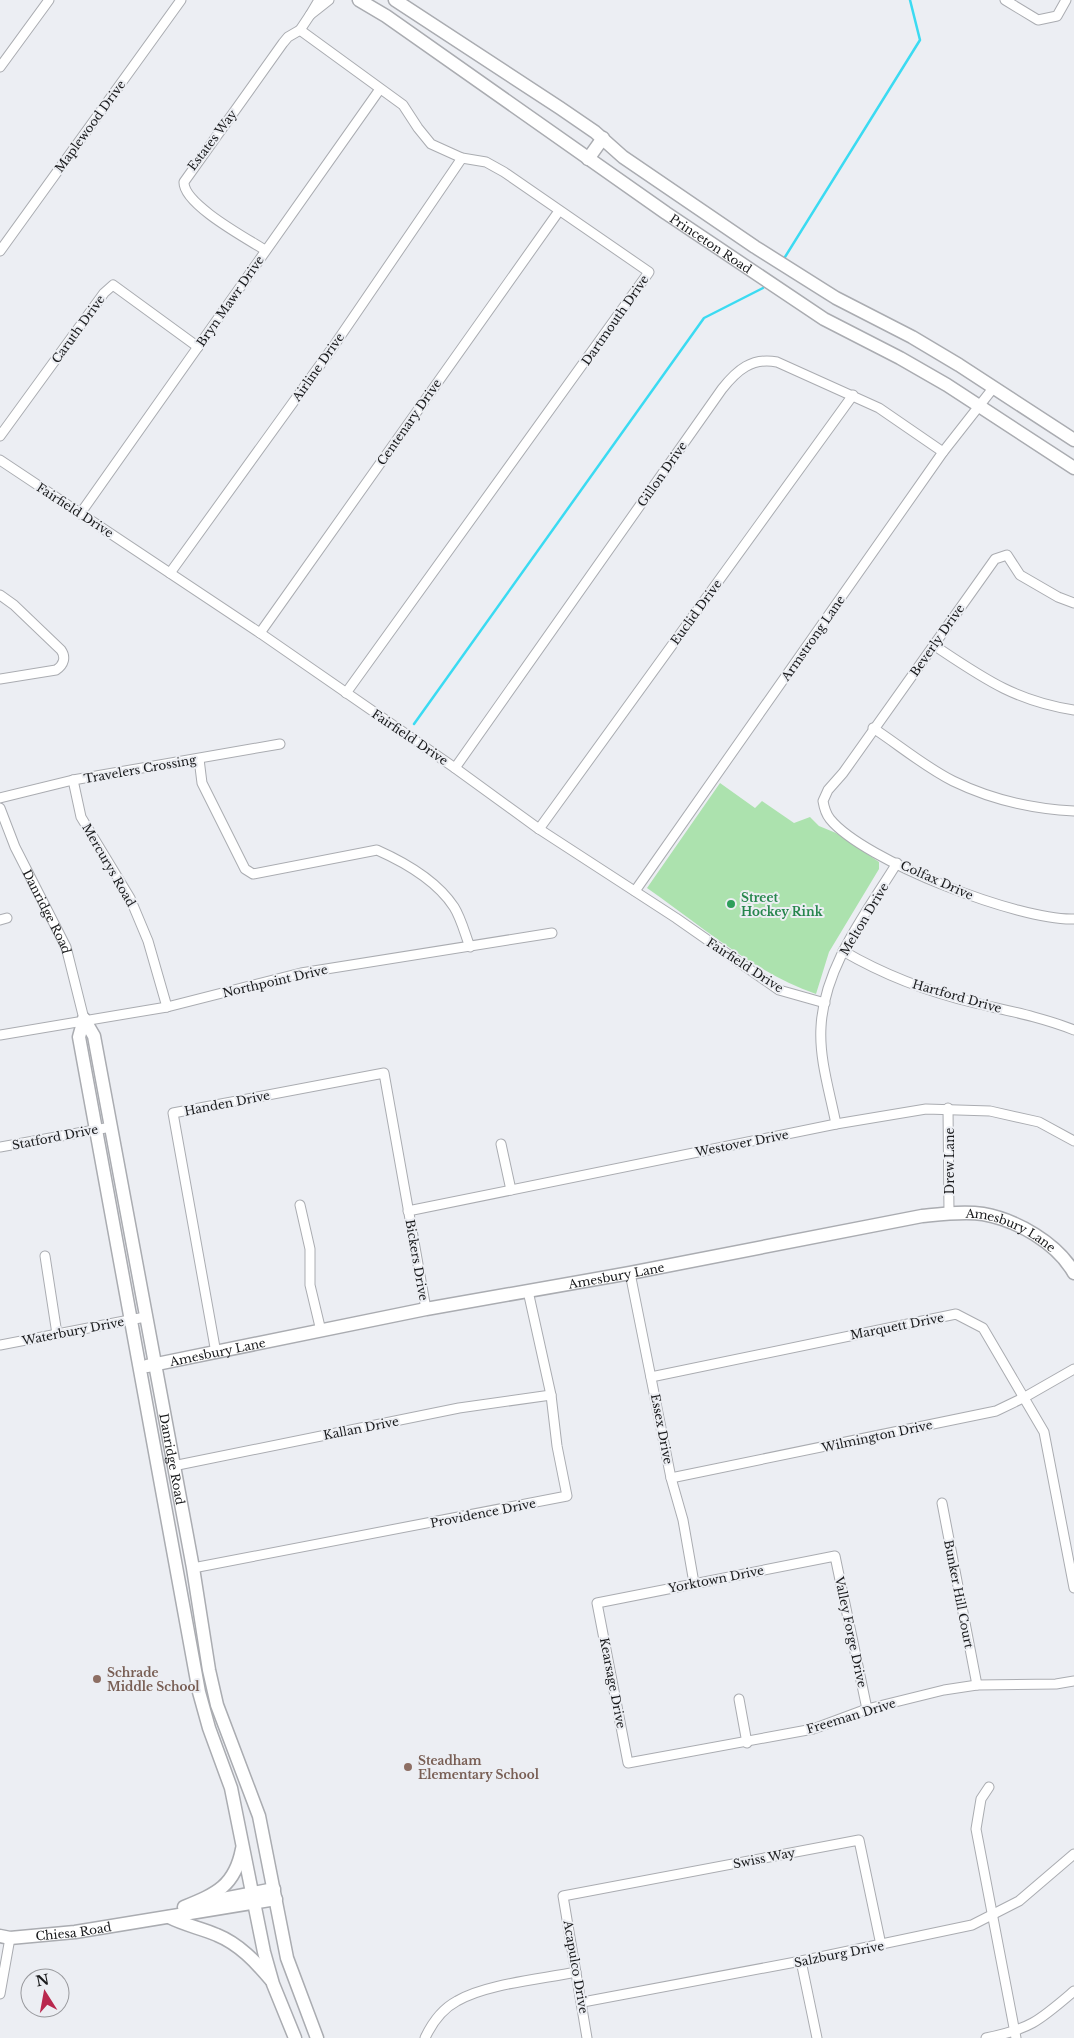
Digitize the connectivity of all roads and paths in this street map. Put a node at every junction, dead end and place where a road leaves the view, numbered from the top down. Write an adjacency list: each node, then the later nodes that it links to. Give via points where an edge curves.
1 (49, 0): 11 (street)
2 (181, 0): 21 (street, Maplewood Drive)
3 (319, 0): 9 (street, Estates Way)
4 (329, 0): 9 (street, Estates Way)
5 (359, 0): 15 (street, Princeton Road)
6 (395, 0): 13 (street, Princeton Road)
7 (1005, 0): 8 (street, via 1038,20 1057,16)
8 (1066, 0)
9 (310, 15): 10 (street, Estates Way)
10 (300, 30): 12 (street, Dartmouth Drive); 20 (street, Estates Way, via 288,36 184,182 192,201)
11 (0, 67)
12 (380, 89): 14 (street, Dartmouth Drive, via 403,105 431,144); 20 (street, Bryn Mawr Drive)
13 (602, 138): 15 (street); 16 (street, Princeton Road, via 622,157)
14 (462, 158): 18 (street, Dartmouth Drive, via 486,162); 35 (street, Airline Drive, via 333,347)
15 (588, 159): 17 (street, Princeton Road)
16 (662, 184): 17 (street); 19 (street, Princeton Road)
17 (649, 202): 22 (street, Princeton Road)
18 (559, 211): 38 (street, Centenary Drive); 41 (street, Dartmouth Drive, via 649,272)
19 (755, 247): 22 (street); 23 (street, Princeton Road, via 836,298)
20 (265, 250): 24 (street, Bryn Mawr Drive)
21 (0, 252)
22 (742, 264): 25 (street, Princeton Road, via 824,319)
23 (912, 337): 25 (street); 26 (street, Princeton Road)
24 (198, 347): 29 (street, Caruth Drive, via 113,285); 34 (street, Bryn Mawr Drive)
25 (900, 358): 28 (street, Princeton Road)
26 (994, 387): 28 (street, Armstrong Lane); 30 (street, Princeton Road)
27 (853, 395): 31 (street, Gillon Drive, via 880,408); 46 (street, Gillon Drive, via 768,360 754,362 733,375); 52 (street, Euclid Drive)
28 (978, 406): 31 (street, Armstrong Lane); 33 (street, Princeton Road)
29 (0, 436)
30 (1074, 440)
31 (943, 452): 54 (street, Armstrong Lane)
32 (0, 460): 34 (street, Fairfield Drive)
33 (1074, 468)
34 (80, 514): 35 (street, Fairfield Drive)
35 (170, 573): 38 (street, Fairfield Drive)
36 (0, 595): 40 (street, via 61,650 64,657 62,665 52,671)
37 (1074, 603): 39 (street, Beverly Drive, via 1034,585 1020,575 1007,555 1001,556 979,580)
38 (260, 633): 41 (street, Fairfield Drive)
39 (935, 646): 42 (street, via 1007,692 1048,706); 43 (street, Beverly Drive)
40 (0, 679)
41 (346, 693): 46 (street, Fairfield Drive)
42 (1074, 710)
43 (873, 728): 49 (street, Beverly Drive); 51 (street, via 951,780 975,791 1035,808)
44 (280, 744): 45 (street, Travelers Crossing)
45 (199, 759): 47 (street, Travelers Crossing); 57 (street, via 202,782 245,870 253,874 377,850 439,888 455,908)
46 (455, 768): 52 (street, Fairfield Drive)
47 (73, 780): 48 (street, Travelers Crossing); 60 (street, Mercurys Road, via 81,817 130,898 148,941)
48 (0, 798)
49 (823, 801): 53 (street, Colfax Drive, via 829,818 838,827 864,846)
50 (0, 808): 61 (street, Danridge Road, via 15,847 66,947)
51 (1074, 811)
52 (538, 829): 54 (street, Fairfield Drive)
53 (897, 863): 55 (street, Colfax Drive, via 972,897 1020,910); 58 (street, Melton Drive)
54 (635, 891): 59 (street, Fairfield Drive, via 779,990)
55 (1074, 919)
56 (552, 933): 57 (street, Northpoint Drive)
57 (470, 947): 60 (street, Northpoint Drive, via 301,973)
58 (843, 951): 59 (street, Melton Drive); 62 (street, Hartford Drive, via 867,965 920,987 1038,1017)
59 (825, 1003): 65 (street, Melton Drive, via 821,1026 822,1055)
60 (167, 1007): 61 (street, Northpoint Drive)
61 (84, 1019): 63 (street, Northpoint Drive); 66 (street, Danridge Road, via 94,1036); 67 (street, Danridge Road, via 79,1037)
62 (1074, 1030)
63 (0, 1035)
64 (948, 1108): 65 (street, Westover Drive); 68 (street, Westover Drive, via 990,1111 1039,1122); 74 (street, Drew Lane)
65 (836, 1124): 71 (street, Westover Drive)
66 (111, 1127): 67 (street, Statford Drive); 80 (street, Danridge Road)
67 (97, 1129): 70 (street, Statford Drive); 81 (street, Danridge Road)
68 (1074, 1141)
69 (501, 1144): 71 (street)
70 (0, 1147)
71 (511, 1190): 73 (street, Westover Drive)
72 (300, 1205): 82 (street, via 310,1249 310,1285)
73 (408, 1211): 79 (street, Bickers Drive); 85 (street, Handen Drive, via 384,1073 173,1113)
74 (949, 1213): 76 (street, Amesbury Lane); 77 (street, Amesbury Lane, via 983,1214 1010,1222 1044,1240)
75 (44, 1256): 83 (street)
76 (630, 1273): 78 (street, Amesbury Lane); 89 (street, Essex Drive)
77 (1074, 1273)
78 (528, 1291): 79 (street, Amesbury Lane); 90 (street, Providence Drive)
79 (426, 1309): 82 (street, Amesbury Lane)
80 (145, 1317): 81 (street, Waterbury Drive); 86 (street, Danridge Road)
81 (132, 1320): 83 (street, Waterbury Drive); 87 (street, Danridge Road)
82 (321, 1331): 85 (street, Amesbury Lane)
83 (57, 1334): 84 (street, Waterbury Drive)
84 (0, 1345)
85 (216, 1353): 86 (street, Amesbury Lane)
86 (154, 1365): 87 (street, Amesbury Lane); 92 (street, Danridge Road)
87 (140, 1367): 108 (street, Danridge Road, via 199,1692 208,1728)
88 (1074, 1369): 91 (street, Wilmington Drive)
89 (651, 1377): 91 (street, Marquett Drive, via 956,1314 983,1328); 93 (street, Essex Drive)
90 (550, 1395): 92 (street, Kallan Drive, via 459,1408); 97 (street, Providence Drive, via 567,1496)
91 (1025, 1397): 93 (street, Wilmington Drive, via 996,1411); 96 (street, Marquett Drive, via 1044,1432)
92 (173, 1466): 97 (street, Danridge Road)
93 (672, 1478): 98 (street, Essex Drive)
94 (942, 1503): 102 (street, Bunker Hill Court)
95 (835, 1556): 98 (street, Yorktown Drive); 104 (street, Valley Forge Drive)
96 (1071, 1560): 99 (street, Marquett Drive)
97 (193, 1568): 109 (street, Danridge Road, via 217,1705)
98 (694, 1584): 100 (street, Yorktown Drive)
99 (1074, 1588)
100 (597, 1603): 106 (street, Kearsage Drive)
101 (1074, 1681): 102 (street, Freeman Drive)
102 (977, 1685): 104 (street, Freeman Drive)
103 (739, 1699): 105 (street)
104 (867, 1709): 105 (street, Freeman Drive, via 813,1729)
105 (747, 1743): 106 (street, Freeman Drive)
106 (628, 1763)
107 (988, 1787): 119 (street, via 981,1799 976,1829)
108 (231, 1788): 109 (street, via 244,1817); 110 (street, Danridge Road)
109 (261, 1826): 111 (street, Danridge Road)
110 (244, 1842): 113 (street, Danridge Road); 117 (street, via 239,1863 227,1884 211,1896)
111 (265, 1843): 113 (street); 114 (street, Danridge Road)
112 (1074, 1854): 119 (street, Salzburg Drive, via 1019,1901)
113 (247, 1863): 116 (street, Danridge Road)
114 (275, 1894): 116 (street, Chiesa Road); 131 (street, via 287,1958)
115 (564, 1896): 122 (street, Swiss Way, via 859,1840); 124 (street, Acapulco Drive)
116 (254, 1898): 117 (street, Chiesa Road); 118 (street, Chiesa Road); 125 (street)
117 (184, 1907): 120 (street, Chiesa Road)
118 (169, 1917): 120 (street, Chiesa Road); 125 (street, via 216,1934 233,1944 255,1961)
119 (992, 1917): 122 (street, Salzburg Drive, via 972,1925); 129 (street)
120 (144, 1918): 121 (street, Chiesa Road, via 75,1932)
121 (5, 1937): 127 (street)
122 (881, 1945): 123 (street, Salzburg Drive)
123 (801, 1961): 128 (street, Salzburg Drive); 134 (street)
124 (576, 1972): 128 (street, Acapulco Drive); 132 (street, via 488,1989 456,2001 438,2016)
125 (273, 1984): 130 (street)
126 (1074, 1992): 129 (street, via 1037,2023)
127 (0, 1994)
128 (582, 2002): 133 (street, Acapulco Drive)
129 (1016, 2035): 135 (street)
130 (295, 2038)
131 (317, 2038)
132 (425, 2038)
133 (587, 2038)
134 (817, 2038)
135 (986, 2038)

